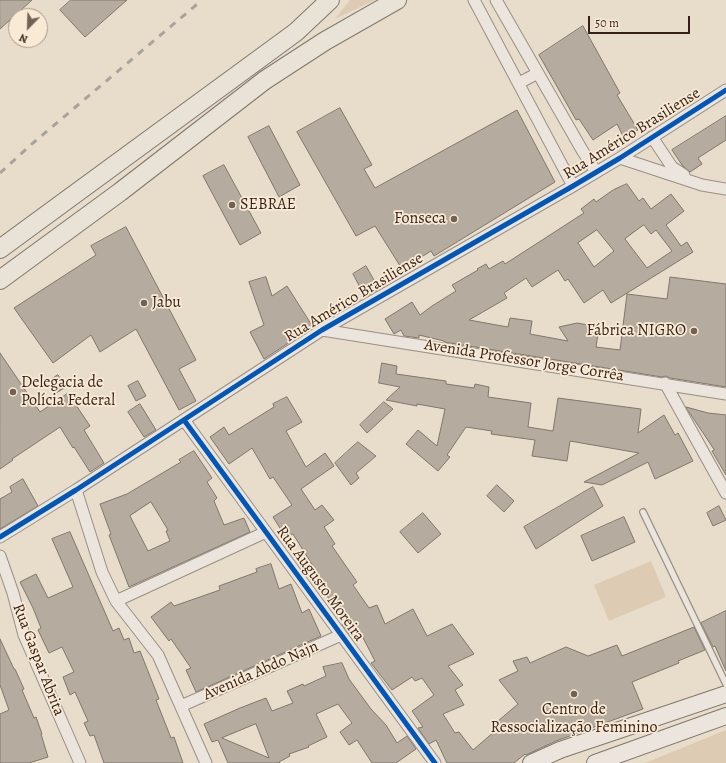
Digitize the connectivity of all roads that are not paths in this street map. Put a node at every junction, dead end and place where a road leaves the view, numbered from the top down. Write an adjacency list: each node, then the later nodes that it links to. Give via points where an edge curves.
1 (330, 0): 14 (main road, via 296,32)
2 (397, 0): 15 (main road, via 325,41 265,80 120,192)
3 (474, 0): 6 (street)
4 (496, 0): 5 (street)
5 (538, 73): 6 (street); 10 (street)
6 (519, 83): 12 (street)
7 (726, 90): 8 (street, Rua Américo Brasiliense)
8 (652, 137): 9 (street, Rua Américo Brasiliense); 11 (street, via 672,167)
9 (620, 158): 10 (street, Rua Américo Brasiliense); 11 (street)
10 (596, 172): 12 (street, Rua Américo Brasiliense)
11 (702, 185): 13 (street)
12 (574, 186): 16 (street, Rua Américo Brasiliense)
13 (726, 189)
14 (0, 249)
15 (0, 280)
16 (322, 330): 17 (street, Avenida Professor Jorge Corrêa); 19 (street, Rua Américo Brasiliense)
17 (665, 384): 18 (street, Avenida Professor Jorge Corrêa); 21 (street)
18 (726, 394)
19 (184, 420): 20 (street, Rua Américo Brasiliense); 23 (street, Rua Augusto Moreira)
20 (76, 490): 24 (street, Rua Américo Brasiliense); 26 (street, via 102,572)
21 (726, 493)
22 (643, 512): 28 (lane)
23 (266, 532): 26 (street); 27 (street, Rua Augusto Moreira)
24 (0, 537)
25 (0, 556): 33 (street, Rua Gaspar Abrita, via 24,635)
26 (116, 601): 30 (street, via 158,655)
27 (341, 635): 30 (street, Avenida Abdo Najn); 35 (street, Rua Augusto Moreira)
28 (726, 684)
29 (726, 694): 32 (street)
30 (181, 706): 34 (street)
31 (726, 716): 37 (street)
32 (562, 756): 36 (street)
33 (80, 763)
34 (206, 763)
35 (435, 763)
36 (531, 763)
37 (595, 763)

